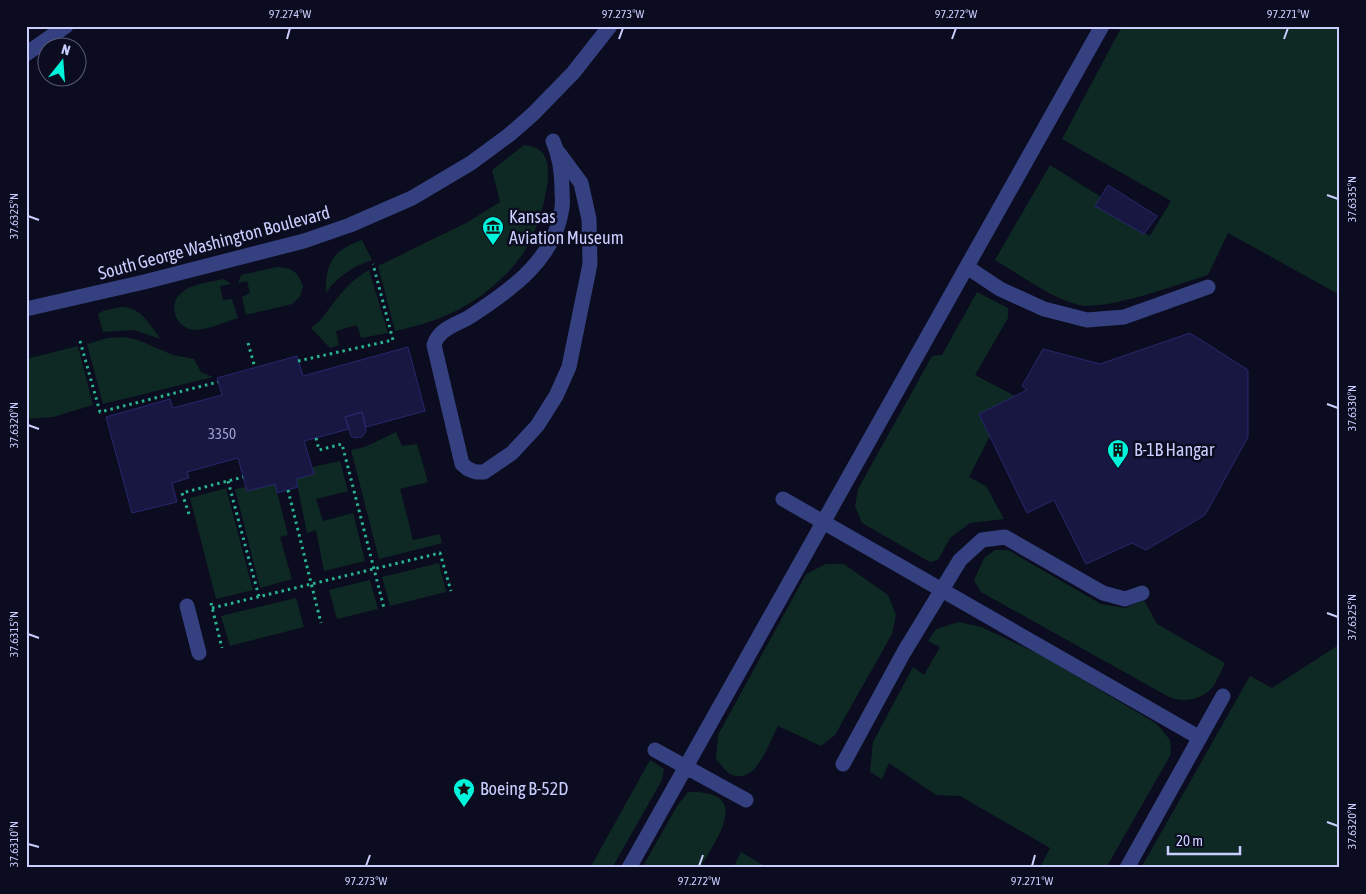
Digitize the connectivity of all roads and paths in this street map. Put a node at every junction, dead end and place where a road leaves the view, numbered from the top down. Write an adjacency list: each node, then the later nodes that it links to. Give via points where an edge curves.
1 (66, 26): 4 (street)
2 (610, 26): 9 (street, South George Washington Boulevard, via 573,73 521,125 471,163 412,198 304,241)
3 (1102, 26): 7 (street)
4 (26, 54)
5 (556, 146): 5 (street, via 562,171 562,208 552,240 533,268 514,286 458,324 441,331 434,345 462,464 476,472 484,472 512,453 537,426 569,367 590,264 589,219 581,183)
6 (373, 264): 12 (path, via 393,340)
7 (967, 267): 8 (street, via 1000,289 1044,309 1087,320 1124,317); 21 (street)
8 (1208, 287)
9 (26, 309)
10 (80, 341): 14 (path, via 100,412)
11 (248, 343): 13 (path)
12 (298, 361)
13 (255, 368)
14 (218, 382)
15 (316, 438): 22 (path, via 319,450 342,444)
16 (243, 478): 17 (path)
17 (228, 481): 20 (path, via 182,493); 27 (path)
18 (288, 490): 23 (path)
19 (783, 498): 21 (street)
20 (188, 514)
21 (824, 521): 24 (street); 39 (street)
22 (374, 569): 23 (path); 25 (path, via 440,553); 31 (path)
23 (312, 584): 27 (path); 32 (path)
24 (942, 589): 26 (street, via 960,560 982,540 1005,537 1103,593 1126,599); 36 (street); 38 (street)
25 (451, 591)
26 (1142, 593)
27 (259, 597): 30 (path)
28 (211, 603): 30 (path)
29 (187, 606): 34 (street)
30 (212, 608): 33 (path)
31 (384, 608)
32 (321, 623)
33 (222, 648)
34 (199, 653)
35 (1223, 696): 36 (street)
36 (1200, 738): 42 (street)
37 (655, 750): 39 (street)
38 (843, 764)
39 (686, 767): 40 (street); 41 (street)
40 (746, 800)
41 (629, 868)
42 (1126, 868)

